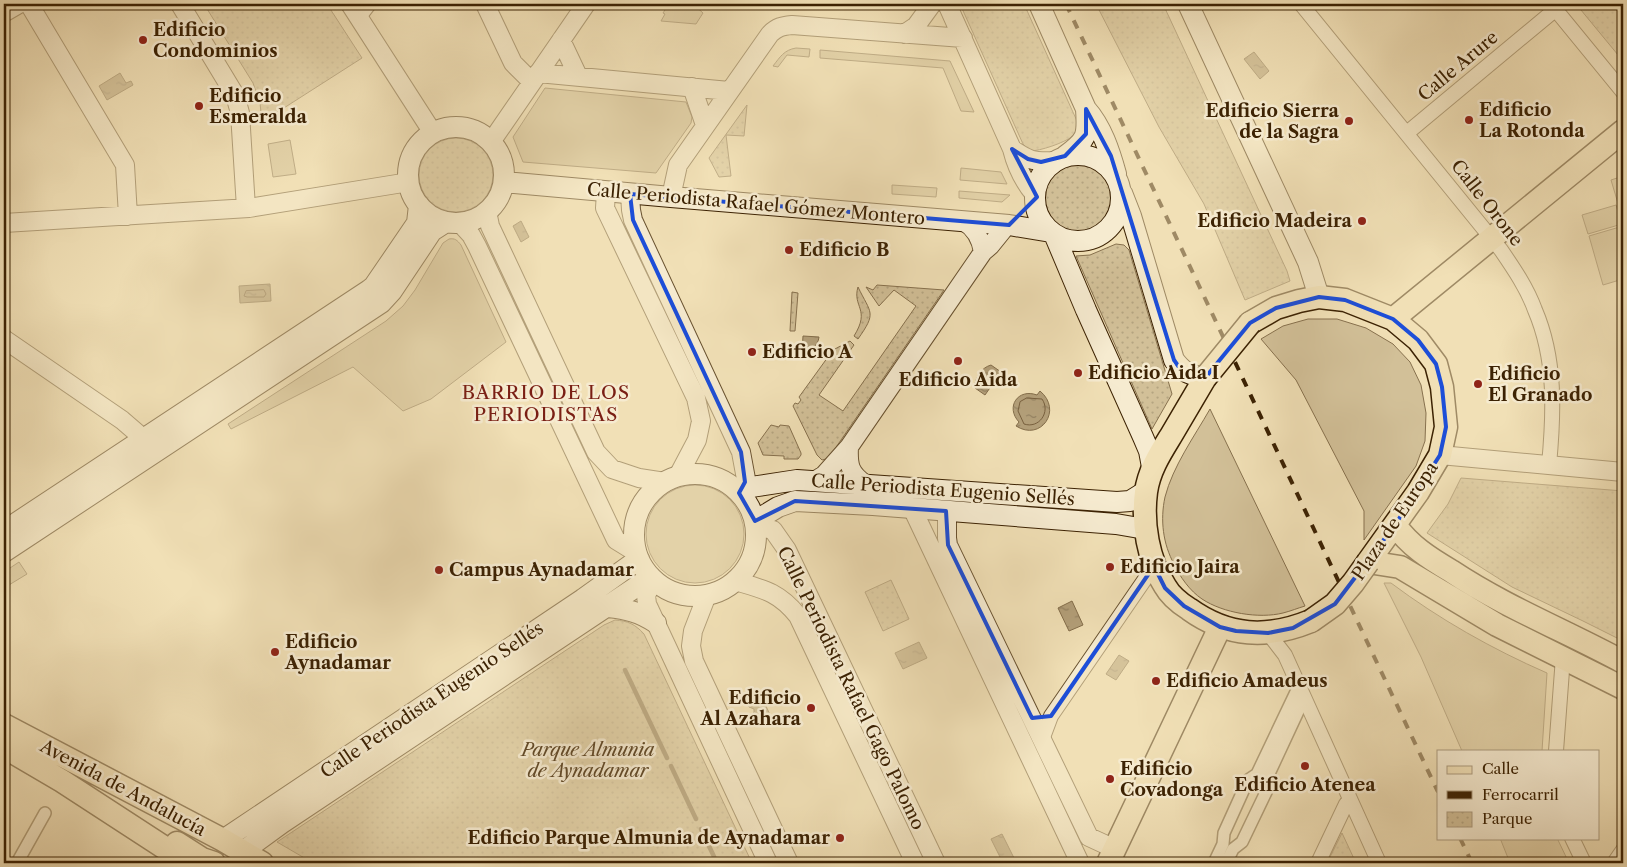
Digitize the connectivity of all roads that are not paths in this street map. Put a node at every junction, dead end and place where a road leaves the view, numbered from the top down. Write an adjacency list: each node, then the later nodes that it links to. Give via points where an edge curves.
1 (23, 4): 13 (street)
2 (29, 4): 40 (street, via 125,164)
3 (180, 4): 38 (street, via 235,95 240,113)
4 (485, 4): 18 (street, via 513,63)
5 (586, 4): 16 (street)
6 (932, 4): 14 (street, via 916,26)
7 (947, 4): 15 (street)
8 (1039, 4): 22 (main road)
9 (1188, 4): 48 (main road, via 1308,262)
10 (1301, 4): 26 (street, Calle Orone)
11 (1553, 7): 21 (street); 26 (street, Calle Arure)
12 (359, 8): 25 (street)
13 (4, 15)
14 (904, 34): 15 (street); 20 (street, via 782,26 770,34)
15 (962, 38): 28 (street)
16 (561, 40): 17 (street); 18 (street)
17 (578, 76): 18 (street); 19 (street)
18 (535, 77): 27 (street)
19 (692, 87): 20 (street); 23 (street)
20 (729, 91): 23 (street)
21 (1623, 92)
22 (1086, 109): 29 (main road, via 1086,134 1079,146); 32 (main road, via 1094,118 1111,156)
23 (705, 125): 36 (street, via 678,164)
24 (1623, 131): 46 (main road)
25 (433, 133): 27 (main road, via 465,128); 30 (main road, via 412,155)
26 (1407, 133): 46 (street, Calle Orone)
27 (491, 142): 31 (main road, via 502,162)
28 (1012, 148): 29 (street, via 1028,159 1041,162); 35 (street, via 1014,160)
29 (1059, 159): 32 (main road, via 1077,154 1096,158 1108,166); 35 (main road, via 1039,178)
30 (409, 182): 37 (main road); 38 (street)
31 (504, 182): 33 (main road, Calle Periodista Rafael Gómez Montero); 39 (main road, via 500,195)
32 (1119, 183): 45 (main road, via 1121,205 1109,229 1098,237 1082,241 1067,240); 51 (main road, via 1174,360 1188,374)
33 (606, 192): 34 (main road, Calle Periodista Rafael Gómez Montero); 58 (street, via 605,208 696,398 701,421 697,440)
34 (630, 194): 36 (main road, Calle Periodista Rafael Gómez Montero); 62 (street, via 633,220 741,452 746,479)
35 (1035, 197): 44 (main road); 45 (main road, via 1042,222)
36 (671, 198): 41 (main road, Calle Periodista Rafael Gómez Montero)
37 (419, 205): 42 (main road, via 431,216); 52 (main road, via 417,223 370,290)
38 (246, 208): 40 (street)
39 (487, 211): 42 (main road, via 477,218); 58 (street, via 490,226 596,452 612,469 639,478)
40 (128, 216): 43 (street)
41 (964, 221): 44 (main road, Calle Periodista Rafael Gómez Montero); 47 (street, via 975,231)
42 (453, 222): 52 (main road, via 432,231 381,303); 70 (street, via 471,235 477,246 616,540)
43 (4, 223)
44 (1008, 225): 45 (main road, Calle Periodista Rafael Gómez Montero); 47 (street)
45 (1053, 233): 56 (main road, via 1143,437)
46 (1492, 238): 49 (main road); 55 (street, Calle Orone, via 1535,309 1546,344 1552,380)
47 (983, 252): 53 (street)
48 (1319, 298): 49 (main road, Plaza de Europa, via 1345,300); 51 (main road, Plaza de Europa, bridge, via 1276,308 1250,323)
49 (1393, 319): 54 (main road, Plaza de Europa, via 1418,340 1436,364 1446,427)
50 (4, 339): 52 (street, via 122,420)
51 (1205, 378): 56 (main road, Plaza de Europa)
52 (149, 446): 68 (main road); 69 (main road)
53 (849, 447): 59 (street); 60 (street, via 849,466)
54 (1440, 455): 55 (street); 66 (main road, Plaza de Europa)
55 (1549, 465): 57 (street)
56 (1152, 467): 61 (main road, Plaza de Europa)
57 (1623, 472)
58 (671, 479): 62 (main road, via 692,474 711,476 723,480); 70 (main road, via 651,492 642,505 634,537)
59 (816, 480): 60 (main road, Calle Periodista Eugenio Sellés); 62 (main road, Calle Periodista Eugenio Sellés, via 753,486)
60 (865, 484): 61 (main road, Calle Periodista Eugenio Sellés, via 1118,502 1130,501)
61 (1146, 491): 67 (main road, Plaza de Europa)
62 (741, 494): 65 (main road)
63 (912, 508): 64 (main road, Calle Periodista Eugenio Sellés); 65 (main road, Calle Periodista Eugenio Sellés, via 795,501 778,507); 108 (street)
64 (947, 511): 67 (main road, Calle Periodista Eugenio Sellés); 86 (street, via 948,545)
65 (755, 523): 74 (main road, via 756,541 752,558); 107 (street, Calle Periodista Rafael Gago Palomo, via 772,530 787,550)
66 (1395, 526): 71 (main road, Plaza de Europa); 81 (main road, via 1419,551 1470,584)
67 (1145, 529): 72 (main road, Plaza de Europa)
68 (4, 531)
69 (4, 552)
70 (638, 556): 73 (main road); 94 (main road, Calle Periodista Eugenio Sellés, via 583,599)
71 (1368, 562): 79 (main road, Plaza de Europa, bridge, via 1335,604 1311,621); 80 (main road, via 1400,567 1497,625)
72 (1154, 566): 78 (main road, Plaza de Europa, via 1165,588 1184,606); 85 (street)
73 (653, 579): 75 (main road, via 668,590 686,595); 76 (main road, Calle Periodista Eugenio Sellés); 77 (street, via 646,604)
74 (735, 581): 75 (main road); 106 (street, Calle Periodista Rafael Gago Palomo, via 780,596 798,616)
75 (707, 595): 105 (street, via 693,630 691,646 694,661)
76 (608, 607): 77 (main road, via 643,614); 98 (main road, Calle Periodista Eugenio Sellés, via 282,823)
77 (656, 623): 104 (street)
78 (1220, 627): 79 (main road, Plaza de Europa, via 1236,632); 97 (main road)
79 (1268, 633): 83 (street, via 1285,655)
80 (1563, 657): 82 (main road); 90 (street)
81 (1623, 662)
82 (1623, 688)
83 (1300, 690): 84 (street); 109 (street, via 1296,692 1257,774 1248,780)
84 (1306, 703): 91 (street); 110 (street, via 1301,705 1267,778 1268,788 1242,842)
85 (1051, 716): 86 (street); 88 (street)
86 (1032, 718): 88 (street)
87 (4, 725): 94 (main road, Avenida de Andalucía)
88 (1042, 740): 97 (street, via 1089,837)
89 (4, 747): 93 (main road, Avenida de Andalucía)
90 (1556, 750)
91 (1351, 802): 111 (street, via 1346,804); 112 (street)
92 (44, 813): 99 (street)
93 (132, 827): 100 (main road, Avenida de Andalucía); 101 (main road, Avenida de Andalucía, via 168,837)
94 (223, 840): 98 (main road, Avenida de Andalucía)
95 (1573, 840): 113 (street)
96 (1623, 850): 114 (street)
97 (1112, 856)
98 (238, 857): 102 (main road); 103 (main road, Avenida de Andalucía)
99 (17, 863)
100 (188, 863)
101 (214, 863)
102 (219, 863)
103 (262, 863)
104 (768, 863)
105 (789, 863)
106 (916, 863)
107 (936, 863)
108 (1080, 863)
109 (1214, 863)
110 (1226, 863)
111 (1318, 863)
112 (1379, 863)
113 (1584, 863)
114 (1614, 863)

